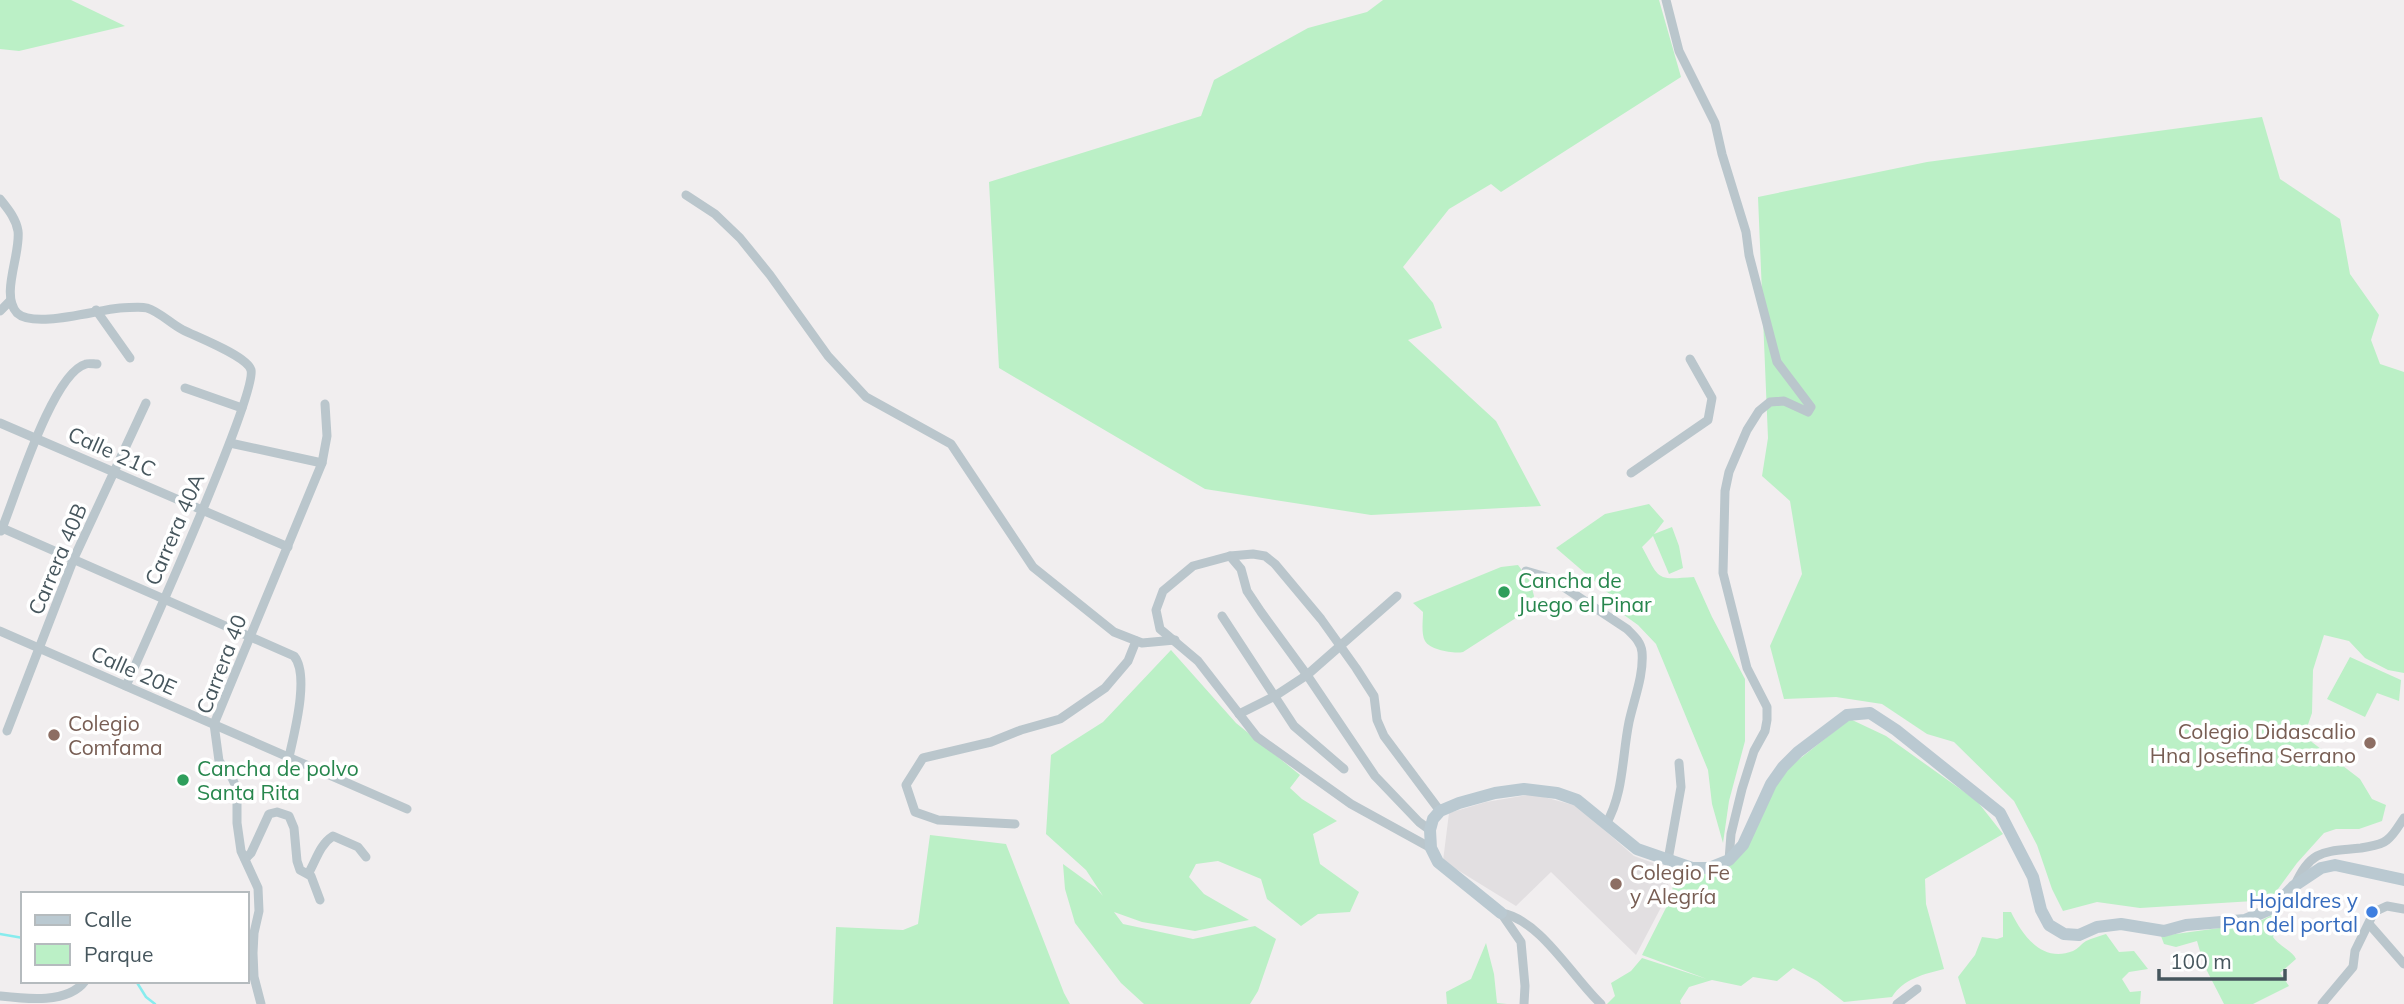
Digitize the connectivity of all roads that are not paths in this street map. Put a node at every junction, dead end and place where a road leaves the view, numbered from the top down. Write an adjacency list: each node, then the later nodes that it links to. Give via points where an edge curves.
1 (1666, 0): 54 (street, via 1679,51 1716,123 1777,362 1811,407 1808,412 1784,401 1770,402 1759,411 1729,472 1725,491 1723,573 1747,668 1767,707 1765,731 1742,789)
2 (686, 195): 32 (street, via 740,238 828,356 866,397 951,444 1033,567 1114,632)
3 (0, 198): 4 (street, via 18,229)
4 (10, 301): 5 (street, via 20,316 40,321); 6 (street)
5 (96, 310): 7 (street); 13 (street, Carrera 40A, via 145,308 247,365 250,384)
6 (0, 311)
7 (130, 358)
8 (1690, 359): 19 (street, via 1712,398 1708,420)
9 (97, 364): 15 (street, via 78,368 65,382)
10 (184, 388): 13 (street)
11 (146, 403): 18 (street, Carrera 40B)
12 (325, 404): 17 (street, Carrera 40, via 327,436)
13 (242, 408): 16 (street, Carrera 40A)
14 (0, 423): 15 (street, Calle 21C)
15 (37, 438): 18 (street, Calle 21C); 21 (street)
16 (230, 443): 17 (street); 20 (street, Carrera 40A)
17 (322, 463): 22 (street, Carrera 40)
18 (115, 471): 20 (street, Calle 21C); 24 (street, Carrera 40B)
19 (1632, 473)
20 (201, 511): 22 (street, Calle 21C); 27 (street, Carrera 40A)
21 (1, 529): 24 (street)
22 (288, 547): 30 (street, Carrera 40)
23 (1230, 556): 31 (street, via 1193,566 1163,591 1156,618 1160,629); 34 (street, via 1265,556 1275,564); 35 (street, via 1241,569 1247,591)
24 (74, 558): 27 (street); 33 (street, Carrera 40B)
25 (1526, 571): 48 (street, via 1550,578 1619,624 1637,638 1642,649 1619,790)
26 (1397, 596): 34 (street)
27 (163, 598): 30 (street); 36 (street, Carrera 40A)
28 (1222, 616): 37 (street)
29 (0, 631): 33 (street, Calle 20E)
30 (249, 637): 39 (street, Carrera 40); 41 (street, via 298,661 301,680)
31 (1175, 640): 32 (street); 38 (street)
32 (1136, 641): 47 (street, via 1128,661 1105,688 1060,719 923,758 906,785 915,812 938,820)
33 (39, 648): 36 (street, Calle 20E); 40 (street, Carrera 40B)
34 (1340, 648): 35 (street); 45 (street, via 1374,696 1384,736)
35 (1307, 674): 37 (street); 49 (street, via 1375,776)
36 (127, 686): 39 (street, Calle 20E)
37 (1275, 696): 38 (street); 43 (street, via 1294,726)
38 (1239, 714): 50 (street, via 1257,737 1351,804)
39 (214, 724): 41 (street, Calle 20E); 52 (street, Carrera 40, via 219,761 237,789 238,836)
40 (6, 731)
41 (289, 757): 44 (street, Calle 20E)
42 (1679, 763): 53 (street, via 1681,788)
43 (1344, 769)
44 (407, 808)
45 (1440, 811): 48 (street, via 1495,793 1533,790 1577,800); 49 (street)
46 (2404, 818): 57 (street, via 2389,839 2375,846 2314,856)
47 (1015, 824)
48 (1606, 824): 53 (street, via 1637,849)
49 (1430, 830): 50 (street)
50 (1432, 848): 60 (street, via 1445,870)
51 (366, 857): 55 (street, via 358,847 333,836)
52 (245, 859): 55 (street, via 264,820 277,812 293,821 297,861 300,870); 67 (street, Carrera 40, via 260,899 253,953)
53 (1668, 860): 54 (street, via 1692,868 1709,868)
54 (1729, 860): 57 (street, via 1743,845 1783,767 1847,715 1870,713 2000,813 2033,877 2041,910 2049,925 2064,934 2079,935 2121,924 2164,931 2245,919 2273,908)
55 (308, 874): 58 (street)
56 (2404, 880): 57 (street, via 2335,865)
57 (2294, 886)
58 (320, 900)
59 (2404, 909): 61 (street, via 2380,907)
60 (1501, 913): 65 (street, via 1516,915 1555,950); 68 (street, via 1521,942)
61 (2369, 924): 62 (street); 72 (street, via 2355,951 2353,967)
62 (2404, 964)
63 (83, 983): 66 (street, via 69,995)
64 (1917, 989): 71 (street)
65 (1590, 993): 69 (street); 70 (street)
66 (0, 996)
67 (261, 1004)
68 (1524, 1004)
69 (1589, 1004)
70 (1601, 1004)
71 (1897, 1004)
72 (2322, 1004)

